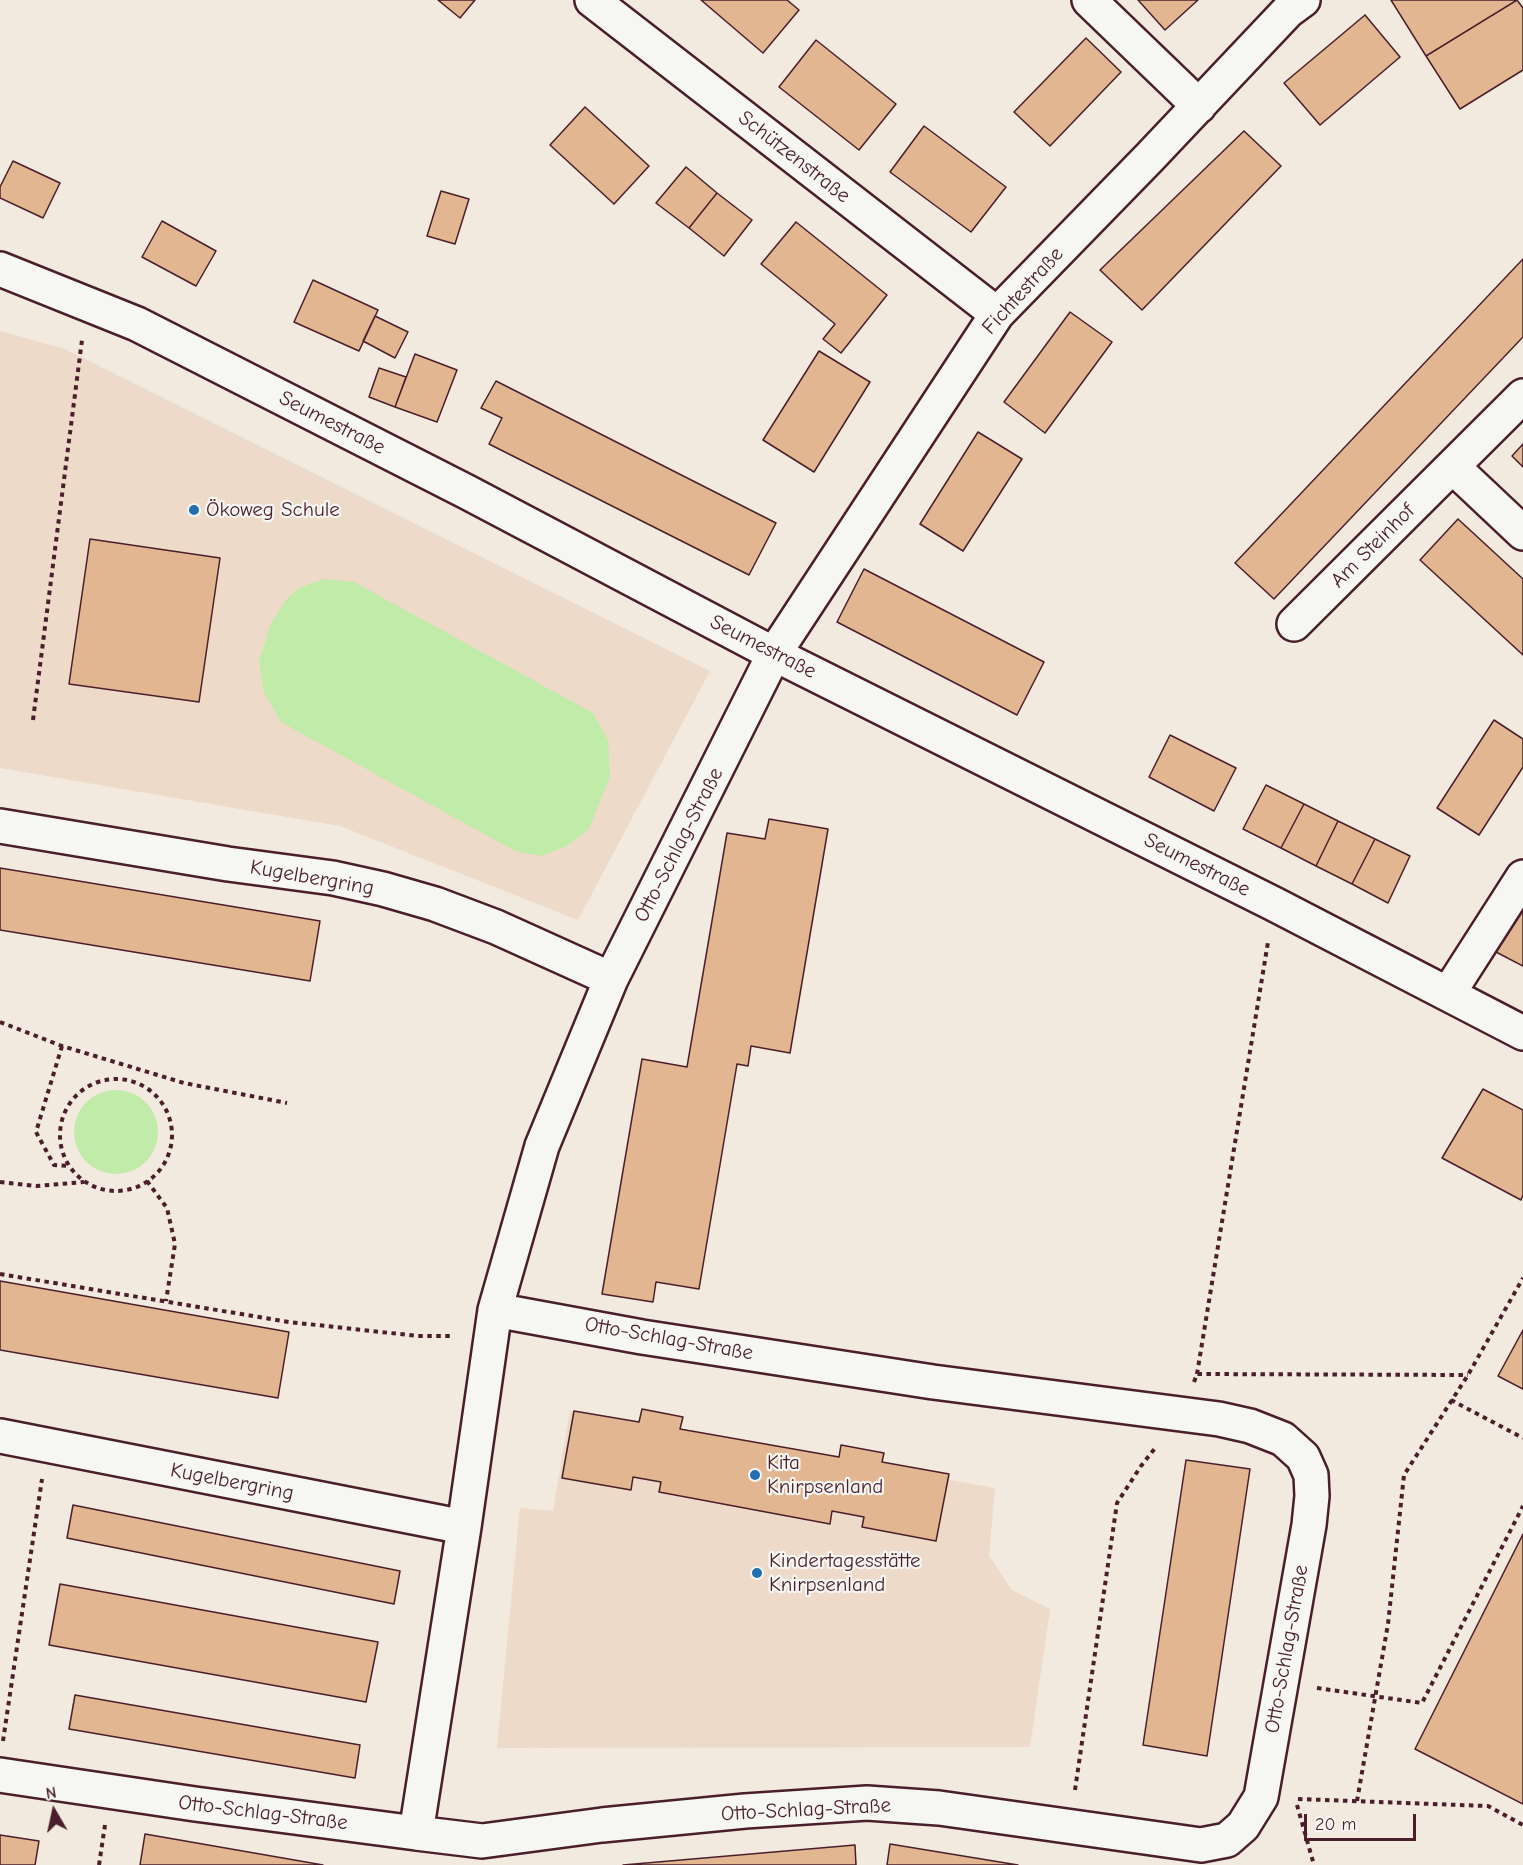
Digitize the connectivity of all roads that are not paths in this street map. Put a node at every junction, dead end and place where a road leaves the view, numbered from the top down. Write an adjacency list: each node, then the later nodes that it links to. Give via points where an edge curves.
1 (592, 0): 6 (street, Schützenstraße)
2 (1089, 0): 4 (street)
3 (1290, 4): 4 (street, Fichtestraße)
4 (1198, 106): 6 (street, Fichtestraße)
5 (0, 269): 11 (street, Seumestraße, via 137,324)
6 (997, 314): 11 (street, Fichtestraße)
7 (1523, 396): 8 (street, Am Steinhof)
8 (1453, 467): 9 (street); 10 (street, Am Steinhof)
9 (1523, 533)
10 (1294, 624)
11 (774, 654): 14 (street, Otto-Schlag-Straße); 15 (street, Seumestraße)
12 (0, 826): 14 (street, Kugelbergring, via 383,889 496,927)
13 (1523, 878): 15 (street)
14 (611, 979): 17 (street, Otto-Schlag-Straße, via 542,1146)
15 (1448, 994): 16 (street, Seumestraße)
16 (1523, 1034)
17 (493, 1323): 19 (street, Otto-Schlag-Straße); 21 (street, Otto-Schlag-Straße, via 642,1336 1250,1426 1283,1439 1303,1457 1311,1475 1309,1525 1261,1797 1243,1826 1227,1840 1201,1845 939,1808 867,1803 735,1812 482,1841)
18 (0, 1436): 19 (street, Kugelbergring)
19 (464, 1527): 21 (street, Otto-Schlag-Straße)
20 (1, 1763): 21 (street, Otto-Schlag-Straße, via 110,1792)
21 (416, 1833)

